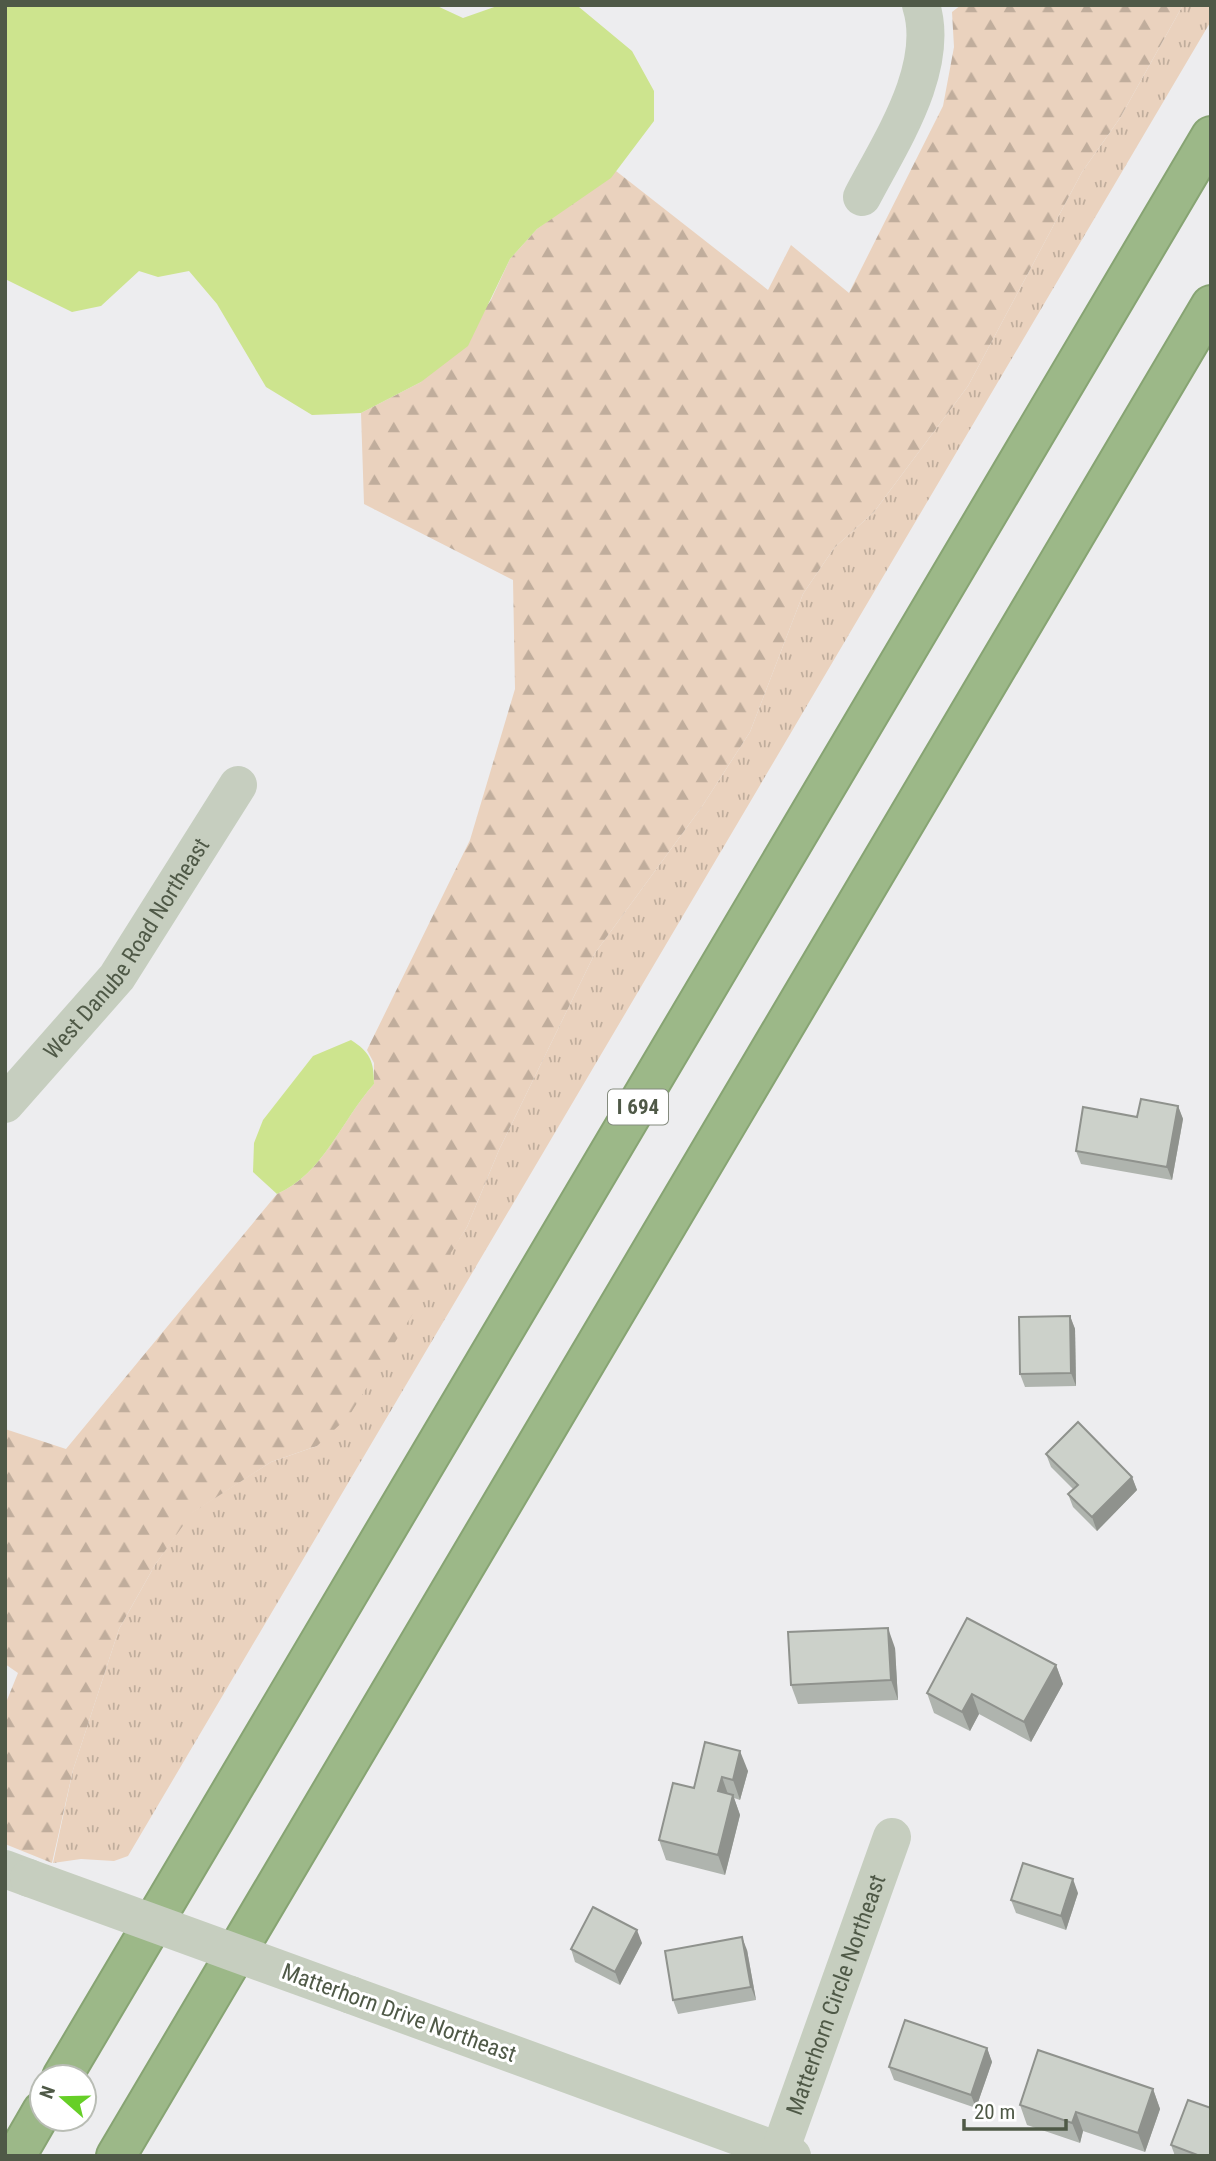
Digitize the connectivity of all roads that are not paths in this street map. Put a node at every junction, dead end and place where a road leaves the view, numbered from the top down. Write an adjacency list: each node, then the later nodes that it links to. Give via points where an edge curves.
1 (921, 5): 3 (street, via 926,21 919,85)
2 (1211, 136): 9 (highway, I 694)
3 (862, 197)
4 (1211, 305): 14 (highway)
5 (239, 785): 6 (street, West Danube Road Northeast, via 117,977)
6 (5, 1104)
7 (892, 1837): 12 (street, Matterhorn Circle Northeast)
8 (17, 1874): 11 (street, Matterhorn Drive Northeast, bridge, via 351,1995)
9 (70, 2063)
10 (29, 2133): 13 (highway)
11 (708, 2141): 12 (street, Matterhorn Drive Northeast)
12 (786, 2154)
13 (16, 2156)
14 (116, 2156)

